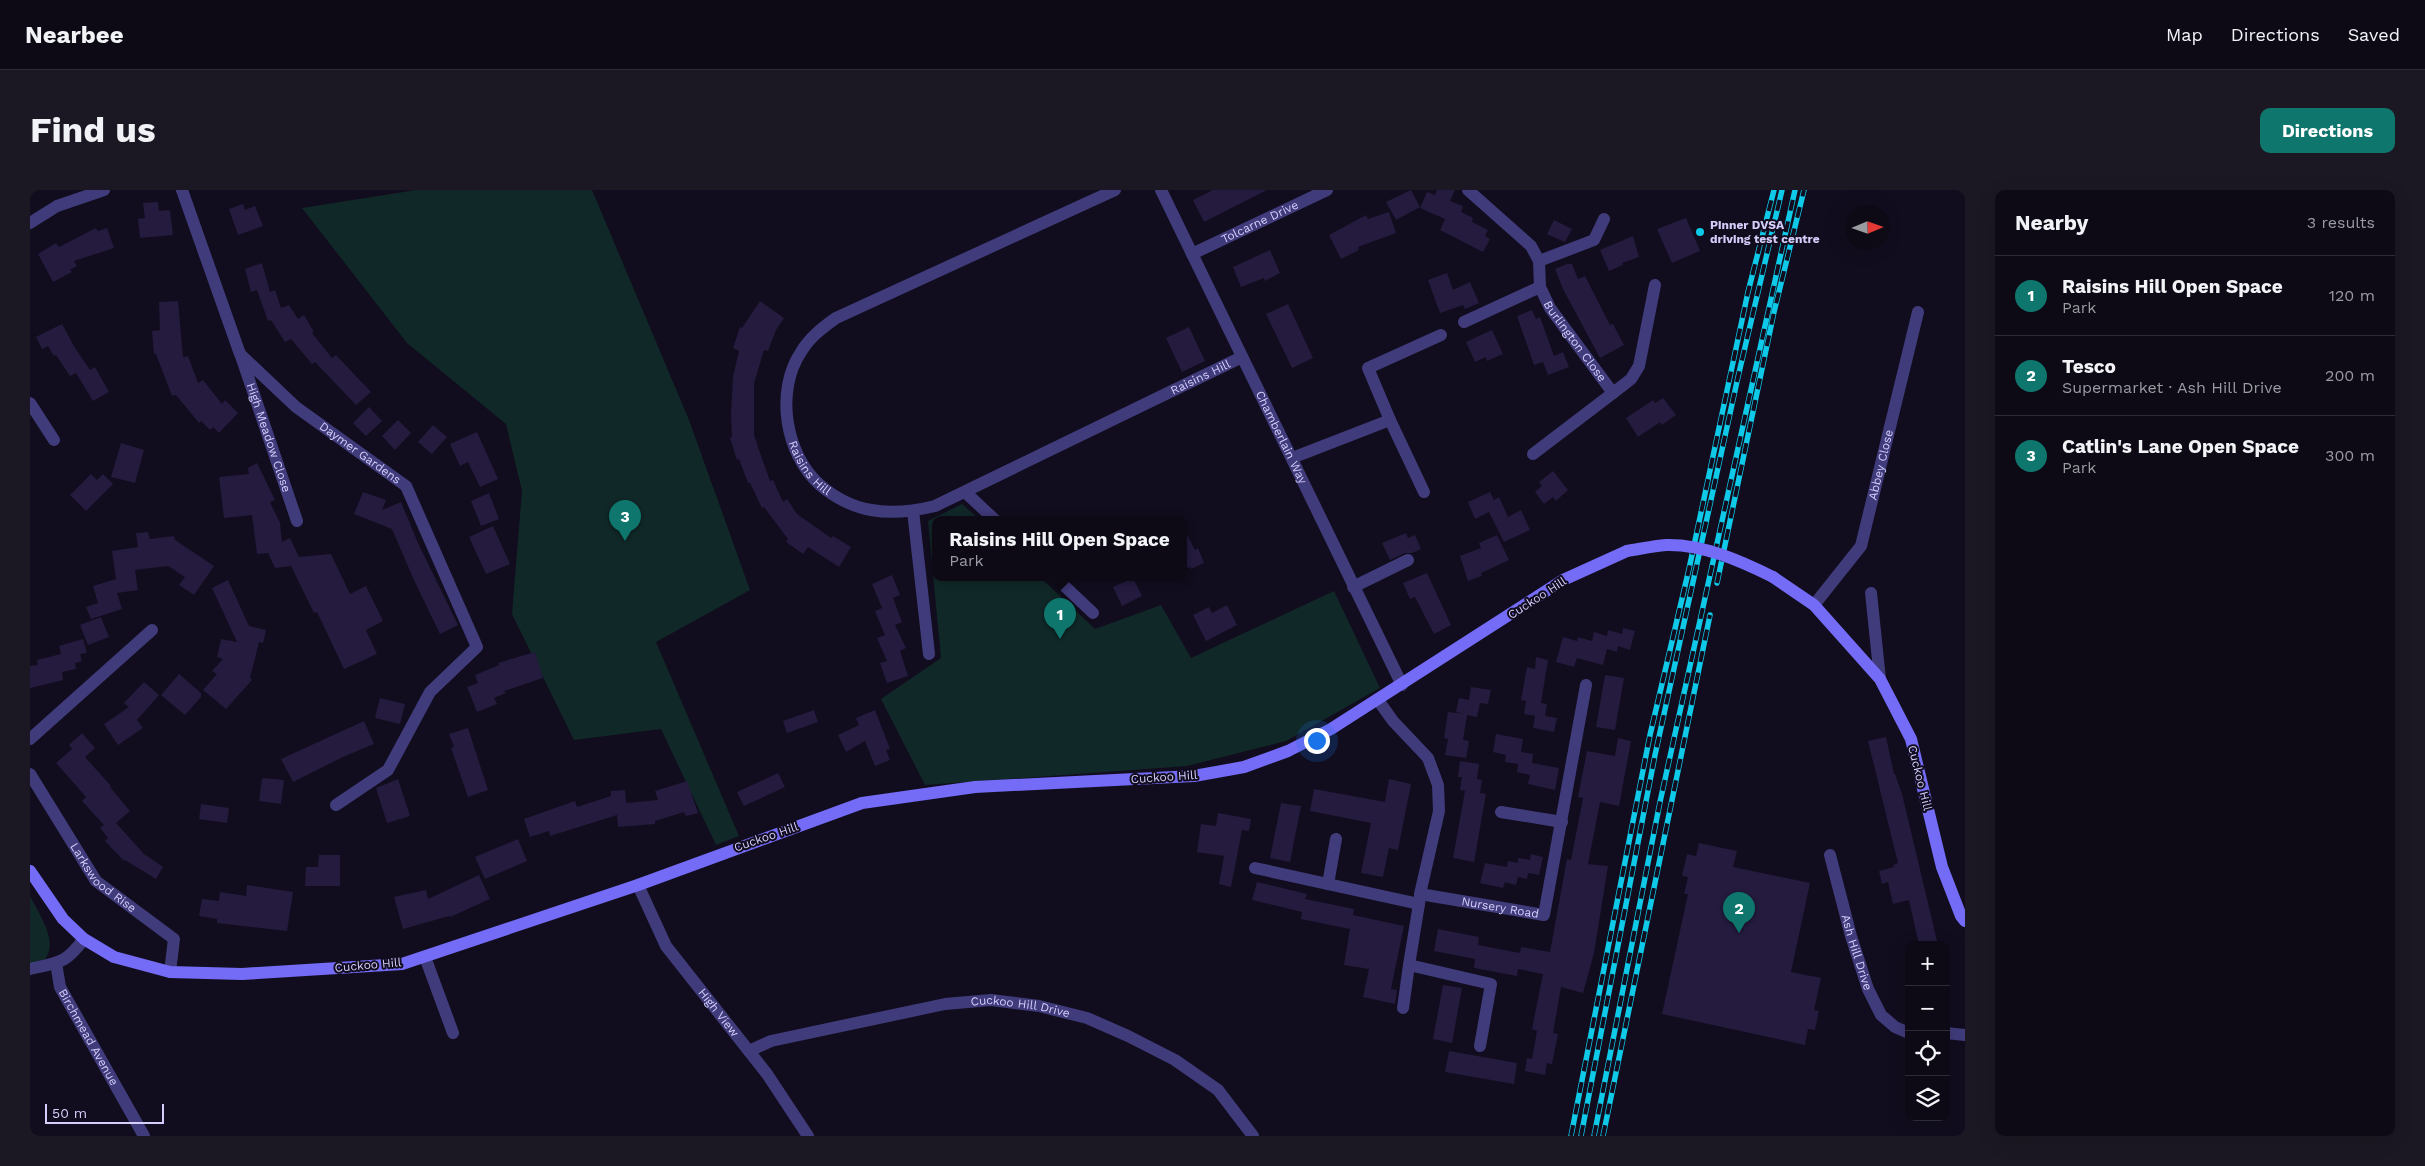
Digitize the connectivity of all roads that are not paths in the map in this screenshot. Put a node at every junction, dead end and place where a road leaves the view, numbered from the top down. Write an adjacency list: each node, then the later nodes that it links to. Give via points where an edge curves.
1 (104, 190): 8 (street, via 57,206)
2 (182, 190): 16 (street, Daymer Gardens)
3 (1116, 190): 26 (street, Raisins Hill, via 836,318 816,332 800,353 789,378 786,405 791,437 803,463 820,485 844,501 872,510)
4 (1160, 190): 9 (street, Chamberlain Way)
5 (1468, 190): 10 (street, via 1531,246)
6 (1323, 191): 9 (street, Tolcarne Drive)
7 (1604, 219): 10 (street, via 1594,240)
8 (30, 223)
9 (1192, 254): 17 (street, Chamberlain Way)
10 (1539, 261): 12 (street, Burlington Close)
11 (1655, 286): 18 (street, Burlington Close, via 1639,366 1631,378)
12 (1540, 287): 14 (street, Burlington Close); 18 (street, Burlington Close, via 1550,308)
13 (1918, 312): 33 (street, Abbey Close, via 1861,546)
14 (1464, 322)
15 (1441, 335): 20 (street, via 1368,368)
16 (240, 354): 28 (street, High Meadow Close); 43 (street, Daymer Gardens, via 296,407 406,486 477,647 430,692 388,770)
17 (1242, 357): 23 (street, Chamberlain Way); 24 (street, Raisins Hill)
18 (1613, 393): 22 (street, Burlington Close)
19 (30, 403): 21 (street)
20 (1390, 420): 23 (street); 25 (street)
21 (54, 440)
22 (1533, 454)
23 (1292, 458): 31 (street, Chamberlain Way)
24 (965, 492): 26 (street, Raisins Hill, via 935,506); 27 (street)
25 (1424, 492)
26 (913, 511): 36 (street)
27 (991, 516)
28 (297, 520)
29 (1408, 560): 31 (street)
30 (1059, 581): 34 (street)
31 (1353, 587): 38 (street, Chamberlain Way)
32 (1871, 593): 37 (street)
33 (1814, 606): 37 (main road, Cuckoo Hill); 38 (main road, Cuckoo Hill, bridge, via 1773,577 1743,562 1707,550 1667,545 1627,551 1563,580)
34 (1093, 613)
35 (152, 630): 41 (street)
36 (928, 654)
37 (1880, 679): 53 (main road, Cuckoo Hill, via 1911,739 1942,867)
38 (1402, 685): 40 (main road, Cuckoo Hill)
39 (1586, 685): 45 (street, Nursery Road)
40 (1378, 700): 51 (main road, Cuckoo Hill, via 1331,730 1288,751 1244,766 1194,776 975,788 862,803); 52 (street, via 1428,758 1438,785 1439,811)
41 (30, 738)
42 (30, 774): 59 (street, Larkswood Rise, via 96,881 174,939)
43 (336, 805)
44 (1501, 812): 45 (street)
45 (1562, 822): 52 (street, Nursery Road, via 1544,915)
46 (1336, 839): 50 (street)
47 (1830, 855): 61 (street, Ash Hill Drive, via 1868,989 1881,1015 1895,1027)
48 (1255, 868): 50 (street, Nursery Road)
49 (30, 871): 54 (main road, Cuckoo Hill, via 63,919)
50 (1328, 884): 52 (street, Nursery Road)
51 (638, 885): 55 (main road, Cuckoo Hill); 66 (street, High View, via 666,946)
52 (1420, 899): 57 (street)
53 (1965, 921)
54 (84, 939): 56 (street, via 70,957); 59 (main road, Cuckoo Hill, via 114,957)
55 (425, 956): 59 (main road, Cuckoo Hill, via 402,964 242,974); 62 (street)
56 (56, 963): 58 (street); 67 (street, Birchmead Avenue, via 60,987)
57 (1409, 965): 60 (street); 65 (street, via 1491,984)
58 (30, 970)
59 (170, 972)
60 (1403, 1008)
61 (1906, 1031)
62 (453, 1033)
63 (1950, 1033): 64 (street)
64 (1965, 1035)
65 (1480, 1046)
66 (750, 1051): 68 (street, High View); 69 (street, Cuckoo Hill Drive, via 771,1041 945,1004 991,1000 1039,1006 1087,1018 1175,1060 1218,1090)
67 (144, 1136)
68 (808, 1136)
69 (1253, 1136)

